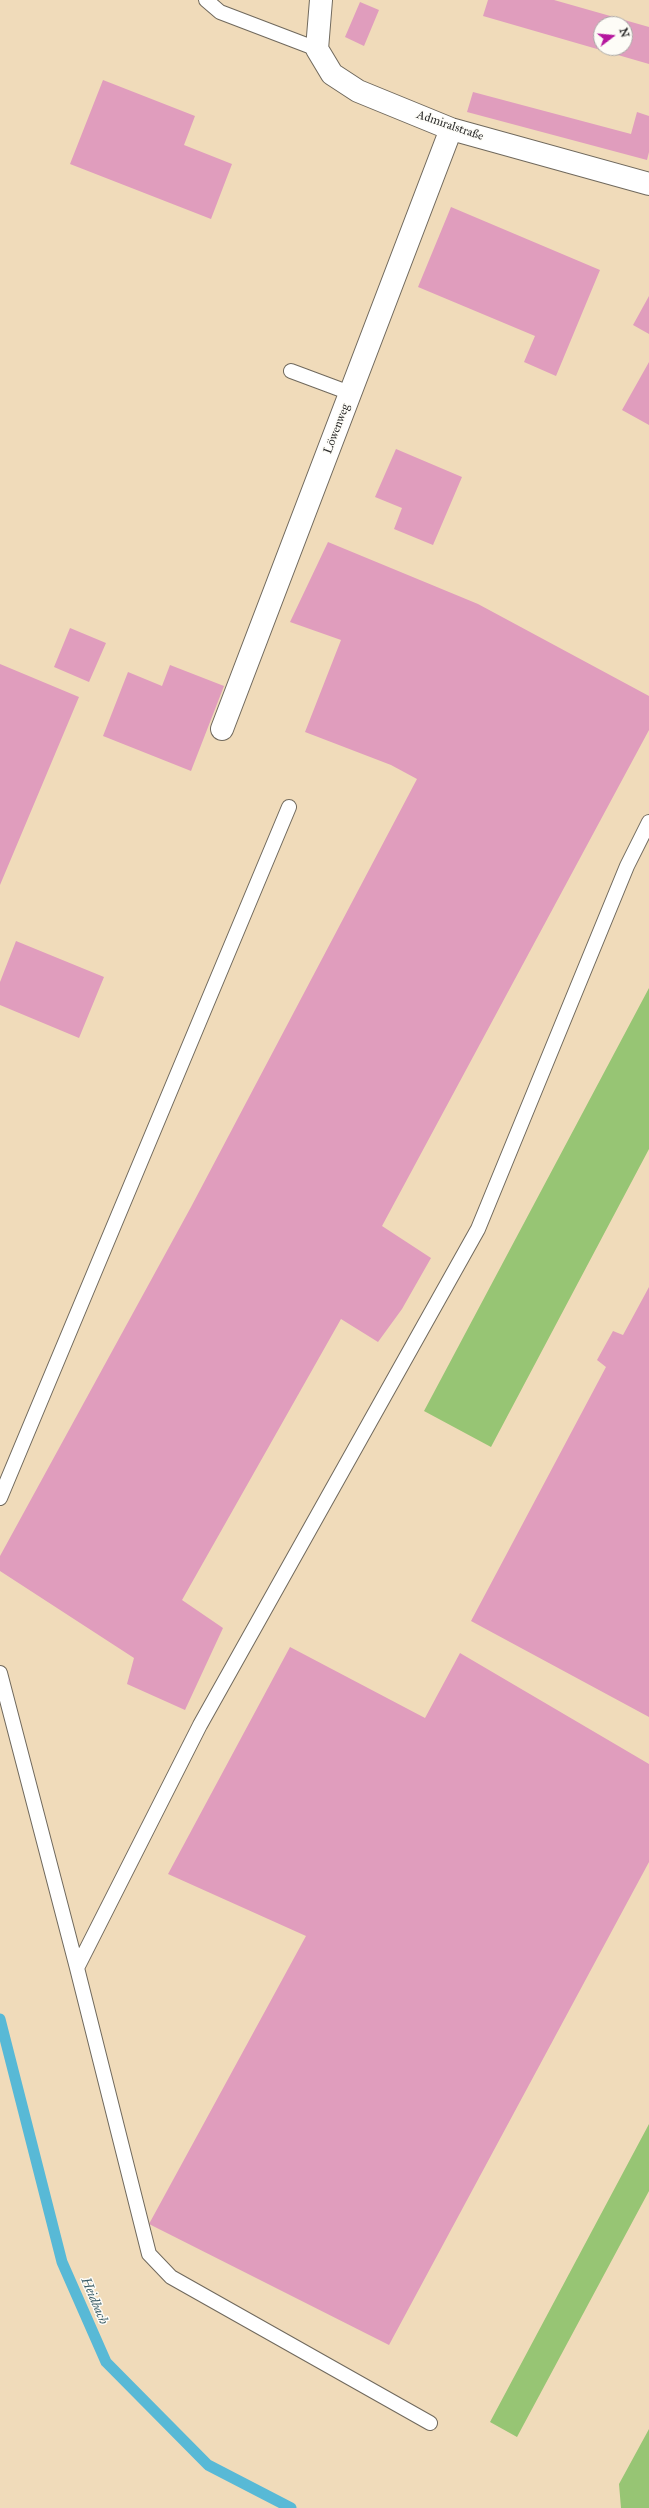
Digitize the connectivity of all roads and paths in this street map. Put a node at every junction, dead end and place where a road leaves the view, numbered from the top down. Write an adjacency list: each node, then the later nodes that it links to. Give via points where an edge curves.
1 (206, 0): 3 (lane, via 220,12)
2 (320, 0): 3 (street)
3 (317, 49): 4 (street, Admiralstraße, via 332,74 358,91)
4 (451, 129): 5 (street, Admiralstraße); 7 (street, Löwenweg)
5 (649, 184)
6 (291, 372): 7 (lane)
7 (350, 393): 8 (street, Löwenweg)
8 (222, 729)
9 (289, 807): 11 (lane)
10 (649, 822): 13 (lane, via 627,866 478,1229 200,1724)
11 (0, 1498)
12 (0, 1673): 13 (lane)
13 (77, 1968): 14 (lane, via 149,2254 171,2277)
14 (430, 2423)

